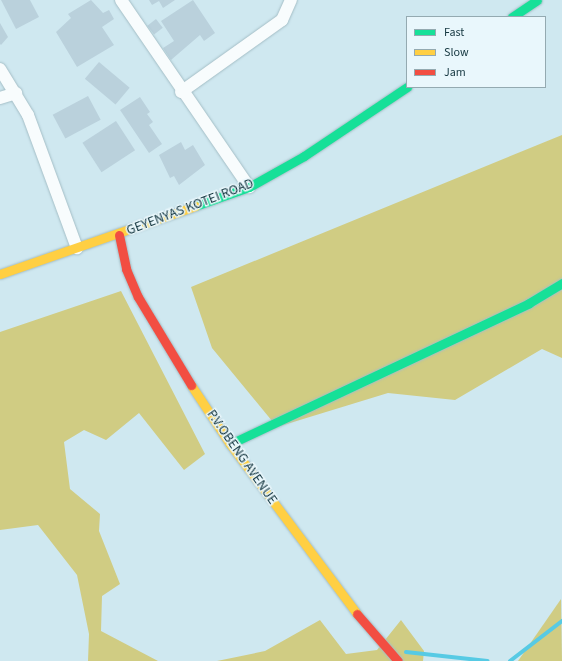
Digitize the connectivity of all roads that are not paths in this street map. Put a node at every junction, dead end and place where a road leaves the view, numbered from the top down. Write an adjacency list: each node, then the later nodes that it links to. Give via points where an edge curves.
1 (121, 0): 7 (street)
2 (291, 0): 7 (street, via 282,20)
3 (534, 1): 4 (street)
4 (513, 16)
5 (0, 69): 8 (street)
6 (406, 88): 10 (street, GEYENYAS KOTEI ROAD, via 304,156)
7 (181, 92): 10 (street)
8 (16, 93): 9 (street); 12 (street, via 40,141)
9 (0, 98)
10 (249, 187): 11 (street, GEYENYAS KOTEI ROAD)
11 (119, 235): 12 (street, GEYENYAS KOTEI ROAD); 15 (street, P.V.OBENG AVENUE, via 126,268 138,297)
12 (77, 248): 13 (street, GEYENYAS KOTEI ROAD)
13 (0, 274)
14 (562, 283): 15 (street, via 529,303)
15 (230, 444): 16 (street, P.V.OBENG AVENUE, via 332,584)
16 (398, 661)

